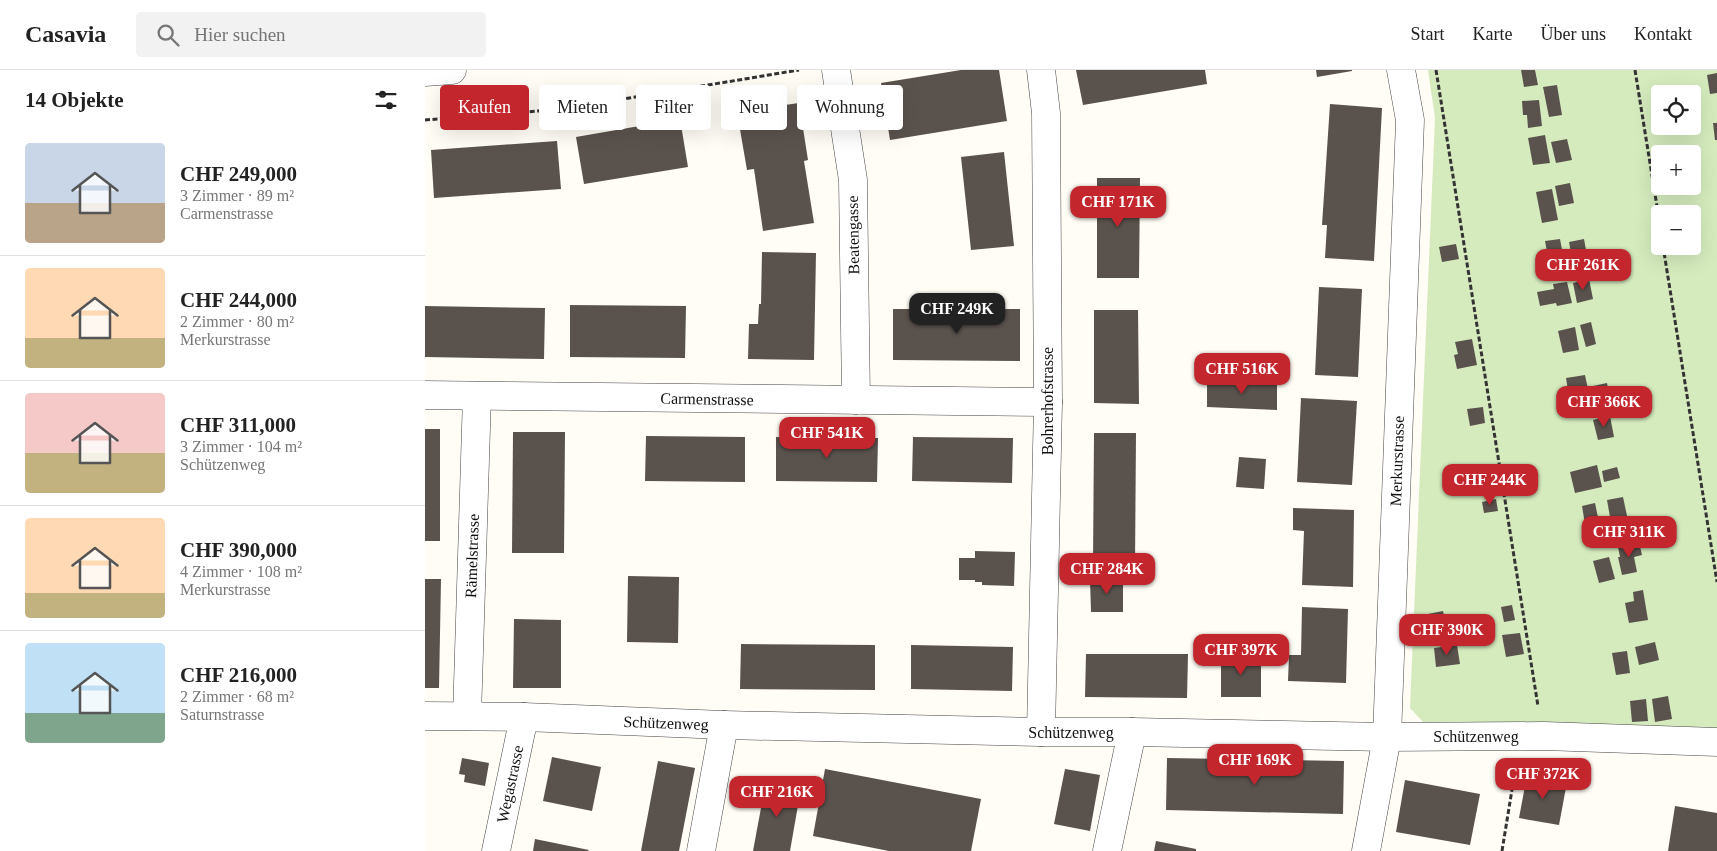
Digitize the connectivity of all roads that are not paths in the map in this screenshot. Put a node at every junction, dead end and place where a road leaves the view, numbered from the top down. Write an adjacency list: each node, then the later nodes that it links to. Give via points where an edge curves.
1 (452, 70): 5 (street)
2 (836, 70): 8 (street, Beatengasse, via 853,180)
3 (1041, 70): 9 (street, Bohrerhofstrasse, via 1046,113)
4 (1401, 70): 16 (street, Merkurstrasse, via 1410,120)
5 (425, 72)
6 (425, 395): 7 (street, Carmenstrasse)
7 (477, 396): 8 (street, Carmenstrasse); 11 (street, Rämelstrasse)
8 (856, 400): 9 (street, Carmenstrasse)
9 (1048, 402): 14 (street, Bohrerhofstrasse)
10 (425, 716): 11 (street, Schützenweg)
11 (467, 716): 12 (street, Schützenweg)
12 (524, 717): 13 (street, Schützenweg); 18 (street, Wegastrasse)
13 (723, 725): 14 (street, Schützenweg); 19 (street)
14 (1041, 732): 15 (street, Schützenweg)
15 (1132, 732): 16 (street, Schützenweg); 20 (street)
16 (1387, 737): 17 (street, Schützenweg, via 1532,736); 21 (street, Merkurstrasse)
17 (1717, 742)
18 (496, 851)
19 (701, 851)
20 (1107, 851)
21 (1366, 851)

